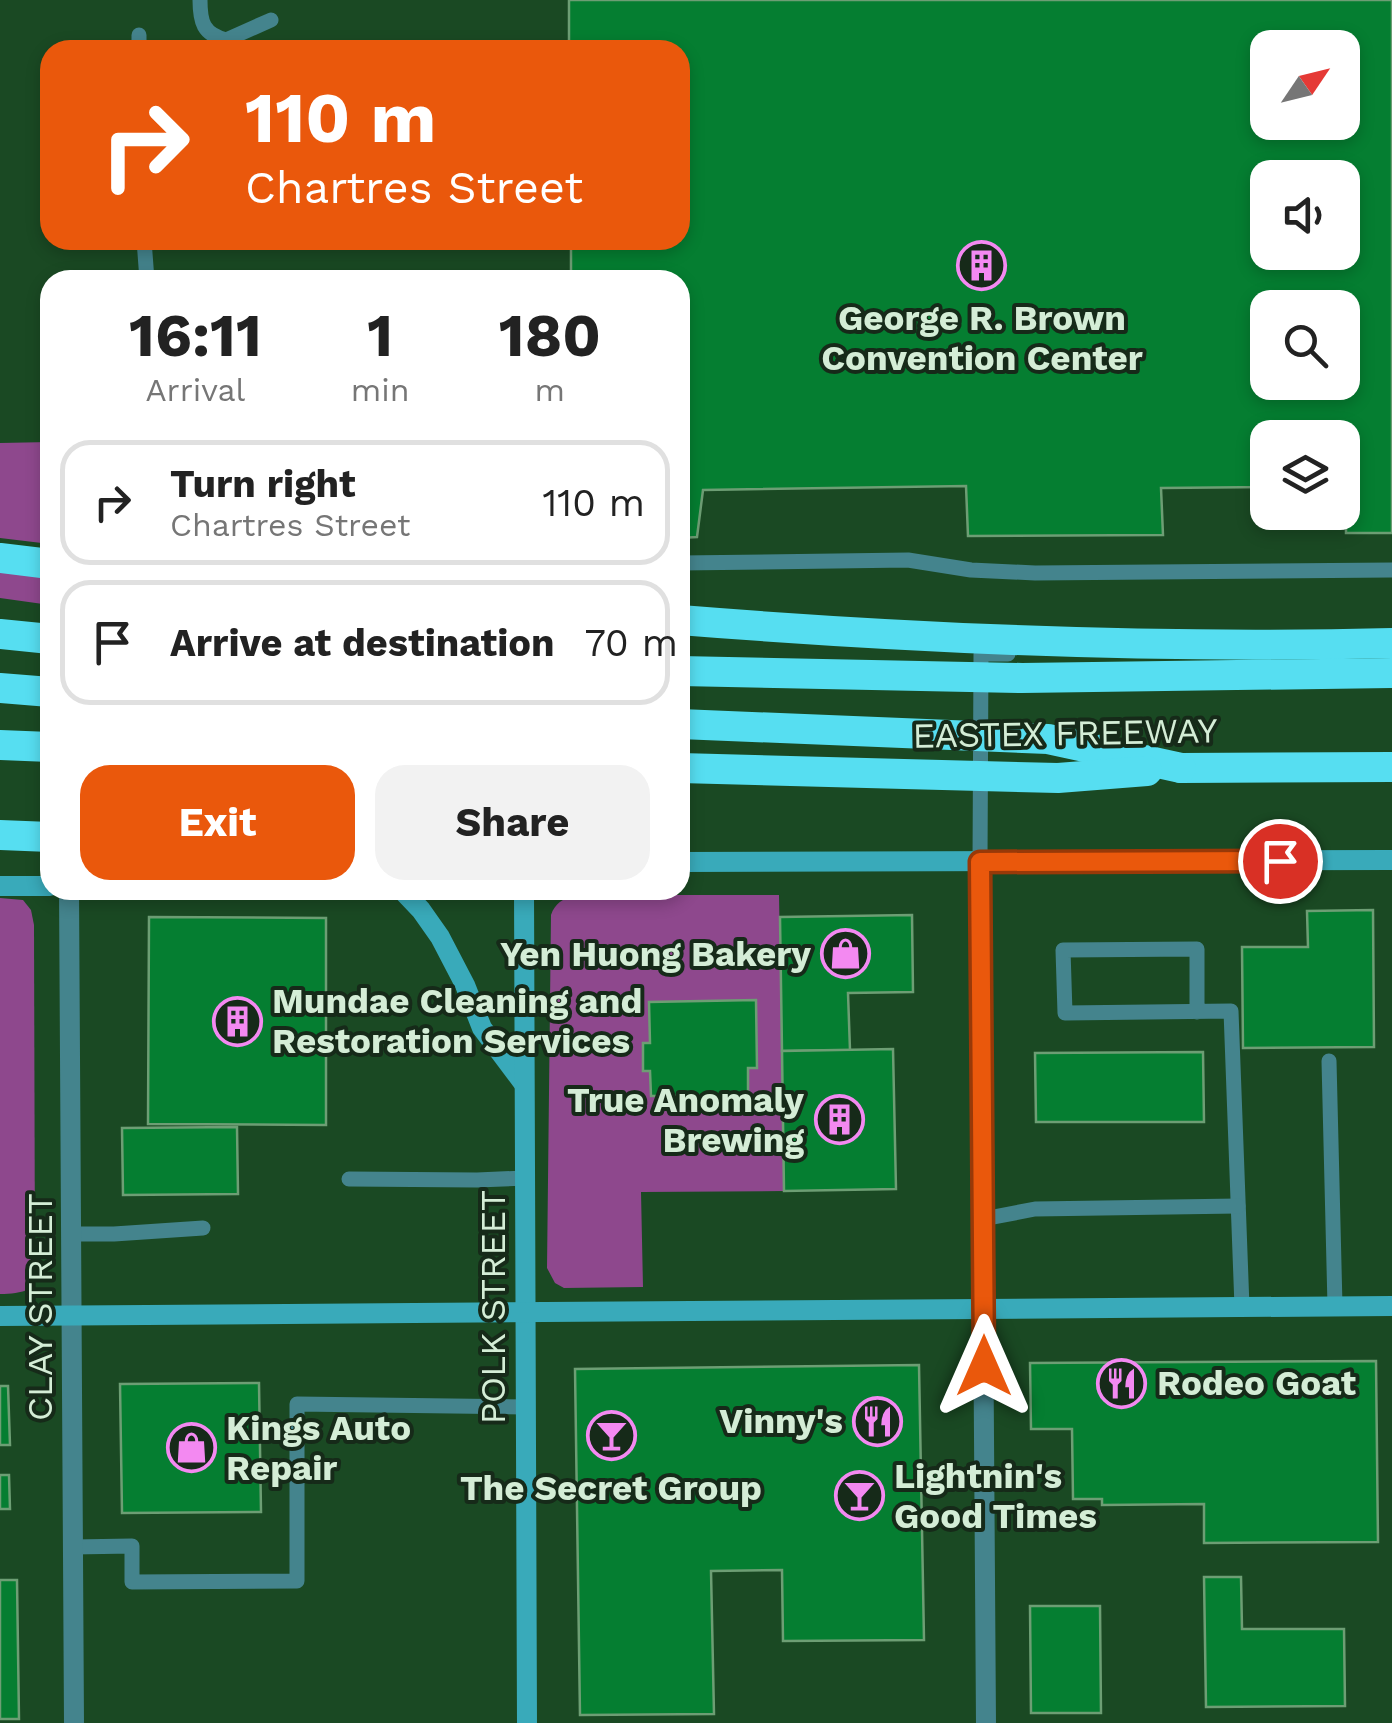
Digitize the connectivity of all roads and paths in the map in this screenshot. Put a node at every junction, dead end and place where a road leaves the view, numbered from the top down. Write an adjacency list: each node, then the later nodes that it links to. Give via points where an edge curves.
1 (200, 0): 2 (lane, via 202,25 212,37 226,40)
2 (270, 20)
3 (0, 558): 4 (highway)
4 (40, 563)
5 (690, 563): 6 (lane, via 908,560 1034,573)
6 (1392, 570)
7 (690, 621): 10 (highway, via 950,639)
8 (0, 634): 9 (highway)
9 (40, 638)
10 (1392, 647): 25 (lane, via 981,654)
11 (690, 671): 12 (highway, EASTEX FREEWAY, bridge, via 1022,678)
12 (1392, 673)
13 (0, 688): 14 (highway)
14 (40, 691)
15 (690, 724): 20 (highway, bridge, via 1048,739)
16 (0, 745): 17 (highway)
17 (40, 747)
18 (1392, 767): 20 (highway, EASTEX FREEWAY)
19 (690, 768): 20 (highway, EASTEX FREEWAY, bridge, via 1058,778)
20 (1181, 768)
21 (0, 835): 22 (highway)
22 (40, 837)
23 (1392, 860): 25 (street)
24 (690, 862): 25 (street)
25 (980, 862): 37 (street)
26 (0, 886): 27 (street)
27 (40, 886)
28 (69, 900): 39 (street, CLAY STREET)
29 (412, 900): 33 (street, via 440,937 482,1028)
30 (524, 900): 33 (street, POLK STREET)
31 (1197, 1012): 31 (lane, via 1065,1013 1063,950 1197,950); 36 (lane, via 1231,1011)
32 (1329, 1061): 40 (lane)
33 (524, 1084): 34 (street, POLK STREET)
34 (525, 1178): 35 (lane); 44 (street, POLK STREET)
35 (350, 1179)
36 (1238, 1206): 37 (lane, via 1035,1209); 42 (lane)
37 (982, 1218): 43 (street)
38 (203, 1228): 39 (lane)
39 (72, 1234): 45 (street, CLAY STREET)
40 (1335, 1306): 41 (street); 42 (street)
41 (1392, 1306)
42 (1242, 1307): 43 (street)
43 (983, 1308): 44 (street); 51 (street)
44 (525, 1312): 45 (street); 47 (street, POLK STREET)
45 (73, 1315): 46 (street); 48 (street, CLAY STREET)
46 (0, 1316)
47 (525, 1408): 48 (lane, via 297,1404 298,1581 132,1582 132,1546); 50 (street, POLK STREET)
48 (73, 1547): 49 (street, CLAY STREET)
49 (74, 1723)
50 (527, 1723)
51 (986, 1723)

